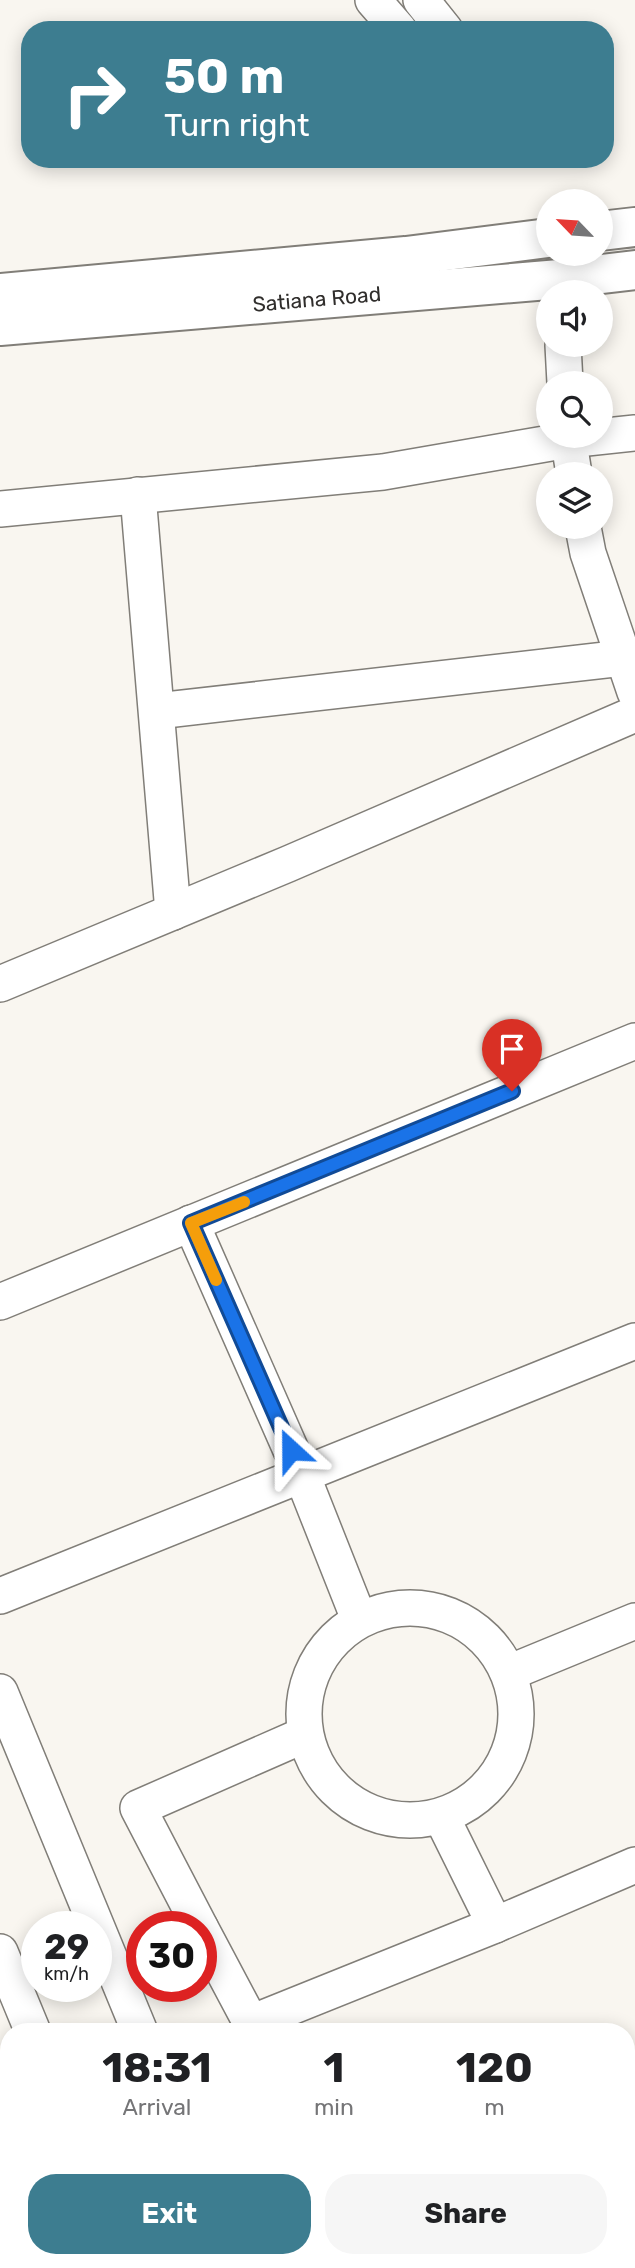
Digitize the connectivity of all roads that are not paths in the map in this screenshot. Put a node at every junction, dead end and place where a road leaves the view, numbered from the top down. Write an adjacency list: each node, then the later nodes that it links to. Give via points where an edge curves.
1 (373, 0): 3 (street)
2 (421, 0): 4 (street)
3 (390, 21)
4 (438, 21)
5 (635, 227): 6 (main road)
6 (613, 230)
7 (536, 240): 11 (main road, Satiana Road)
8 (635, 270): 9 (main road, Satiana Road)
9 (585, 280)
10 (536, 287): 12 (main road, Satiana Road)
11 (0, 293)
12 (0, 326)
13 (635, 433): 14 (street)
14 (613, 435)
15 (536, 444): 16 (street, via 383,472)
16 (138, 495): 17 (street); 21 (street)
17 (0, 509)
18 (585, 539): 19 (street)
19 (624, 658): 20 (street); 21 (street)
20 (635, 692)
21 (157, 711): 23 (street)
22 (635, 714): 23 (street)
23 (173, 912): 24 (street)
24 (0, 984)
25 (635, 1041): 26 (street)
26 (191, 1223): 27 (street); 29 (street)
27 (0, 1302)
28 (635, 1341): 29 (street)
29 (302, 1475): 30 (street); 31 (street)
30 (0, 1596)
31 (359, 1619): 33 (street, via 417,1606 428,1609 473,1625); 35 (street, via 324,1648 305,1689)
32 (635, 1621): 33 (street)
33 (511, 1672): 36 (street, via 518,1731 513,1742 492,1785)
34 (0, 1692): 43 (street)
35 (304, 1735): 36 (street, via 322,1777 354,1808 397,1822); 38 (street, via 138,1808)
36 (442, 1818): 39 (street)
37 (635, 1865): 39 (street)
38 (192, 1911)
39 (495, 1925): 41 (street, via 251,2023)
40 (0, 1952): 42 (street)
41 (217, 1958)
42 (29, 2023)
43 (136, 2023)

